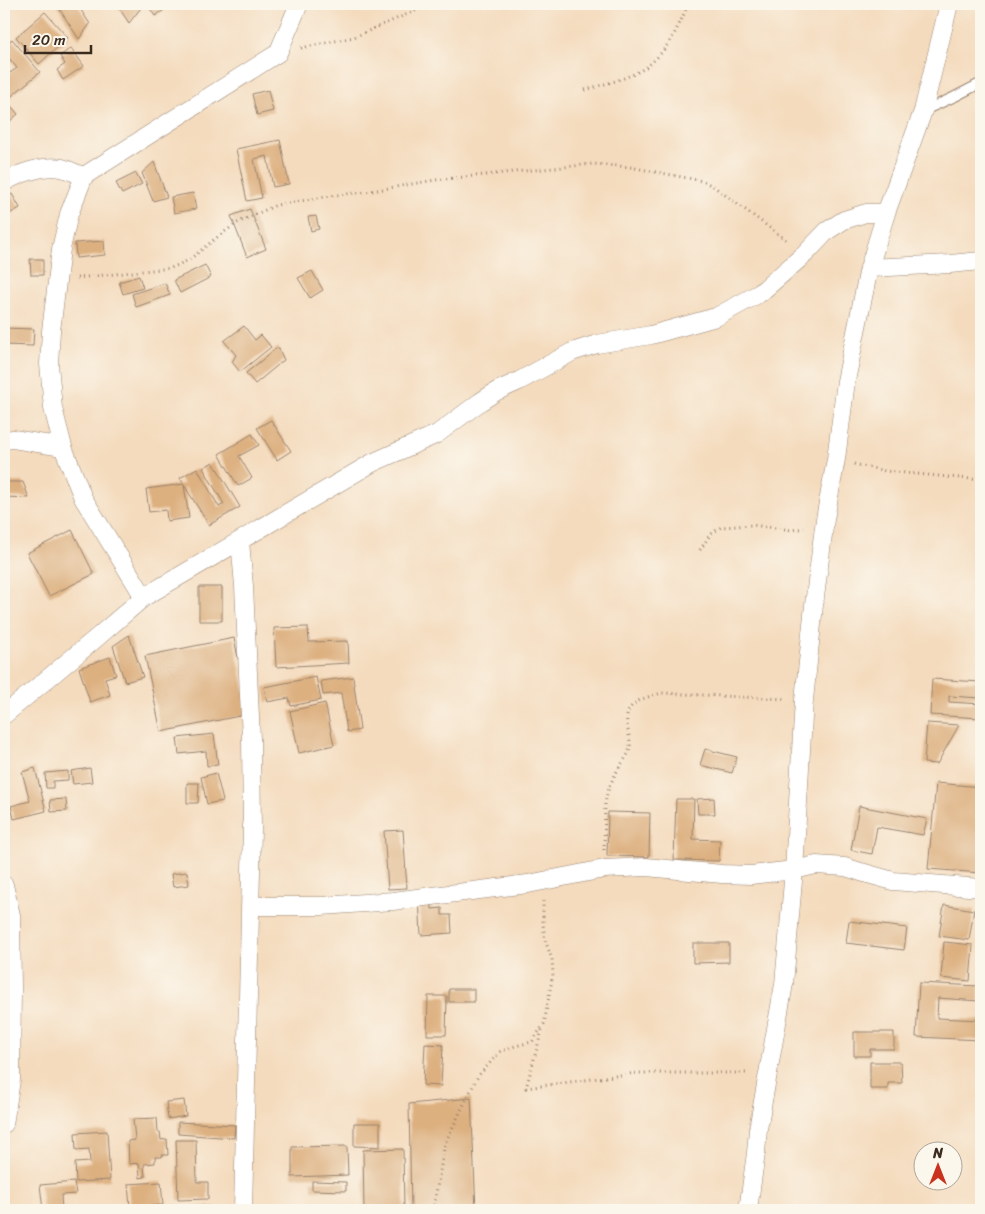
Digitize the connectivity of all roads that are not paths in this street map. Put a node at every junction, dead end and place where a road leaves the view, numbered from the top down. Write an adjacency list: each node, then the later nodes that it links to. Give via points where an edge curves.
1 (299, 4): 5 (street, via 278,53)
2 (949, 4): 4 (street)
3 (981, 83): 4 (lane)
4 (923, 111): 7 (street)
5 (84, 176): 6 (street, via 62,168 40,168); 11 (street, via 68,214 51,331 52,408)
6 (4, 182)
7 (886, 213): 9 (street); 12 (street, via 866,213 844,220 827,231 760,293 716,317 572,352 497,391 437,434 372,463)
8 (981, 261): 9 (street)
9 (869, 268): 15 (street, via 846,381 814,605 804,700)
10 (4, 440): 11 (street)
11 (63, 447): 13 (street, via 83,498)
12 (240, 541): 13 (street); 18 (street, via 251,739)
13 (144, 597): 14 (street)
14 (4, 715)
15 (794, 870): 17 (street, via 816,865 845,867 893,881); 18 (street, via 751,875 646,867 604,869 528,884 393,901 322,906); 21 (street, via 784,984 758,1129)
16 (4, 885): 19 (street, via 11,914 12,989 11,1080)
17 (981, 888)
18 (250, 906): 20 (street)
19 (4, 1124)
20 (242, 1210)
21 (748, 1210)

